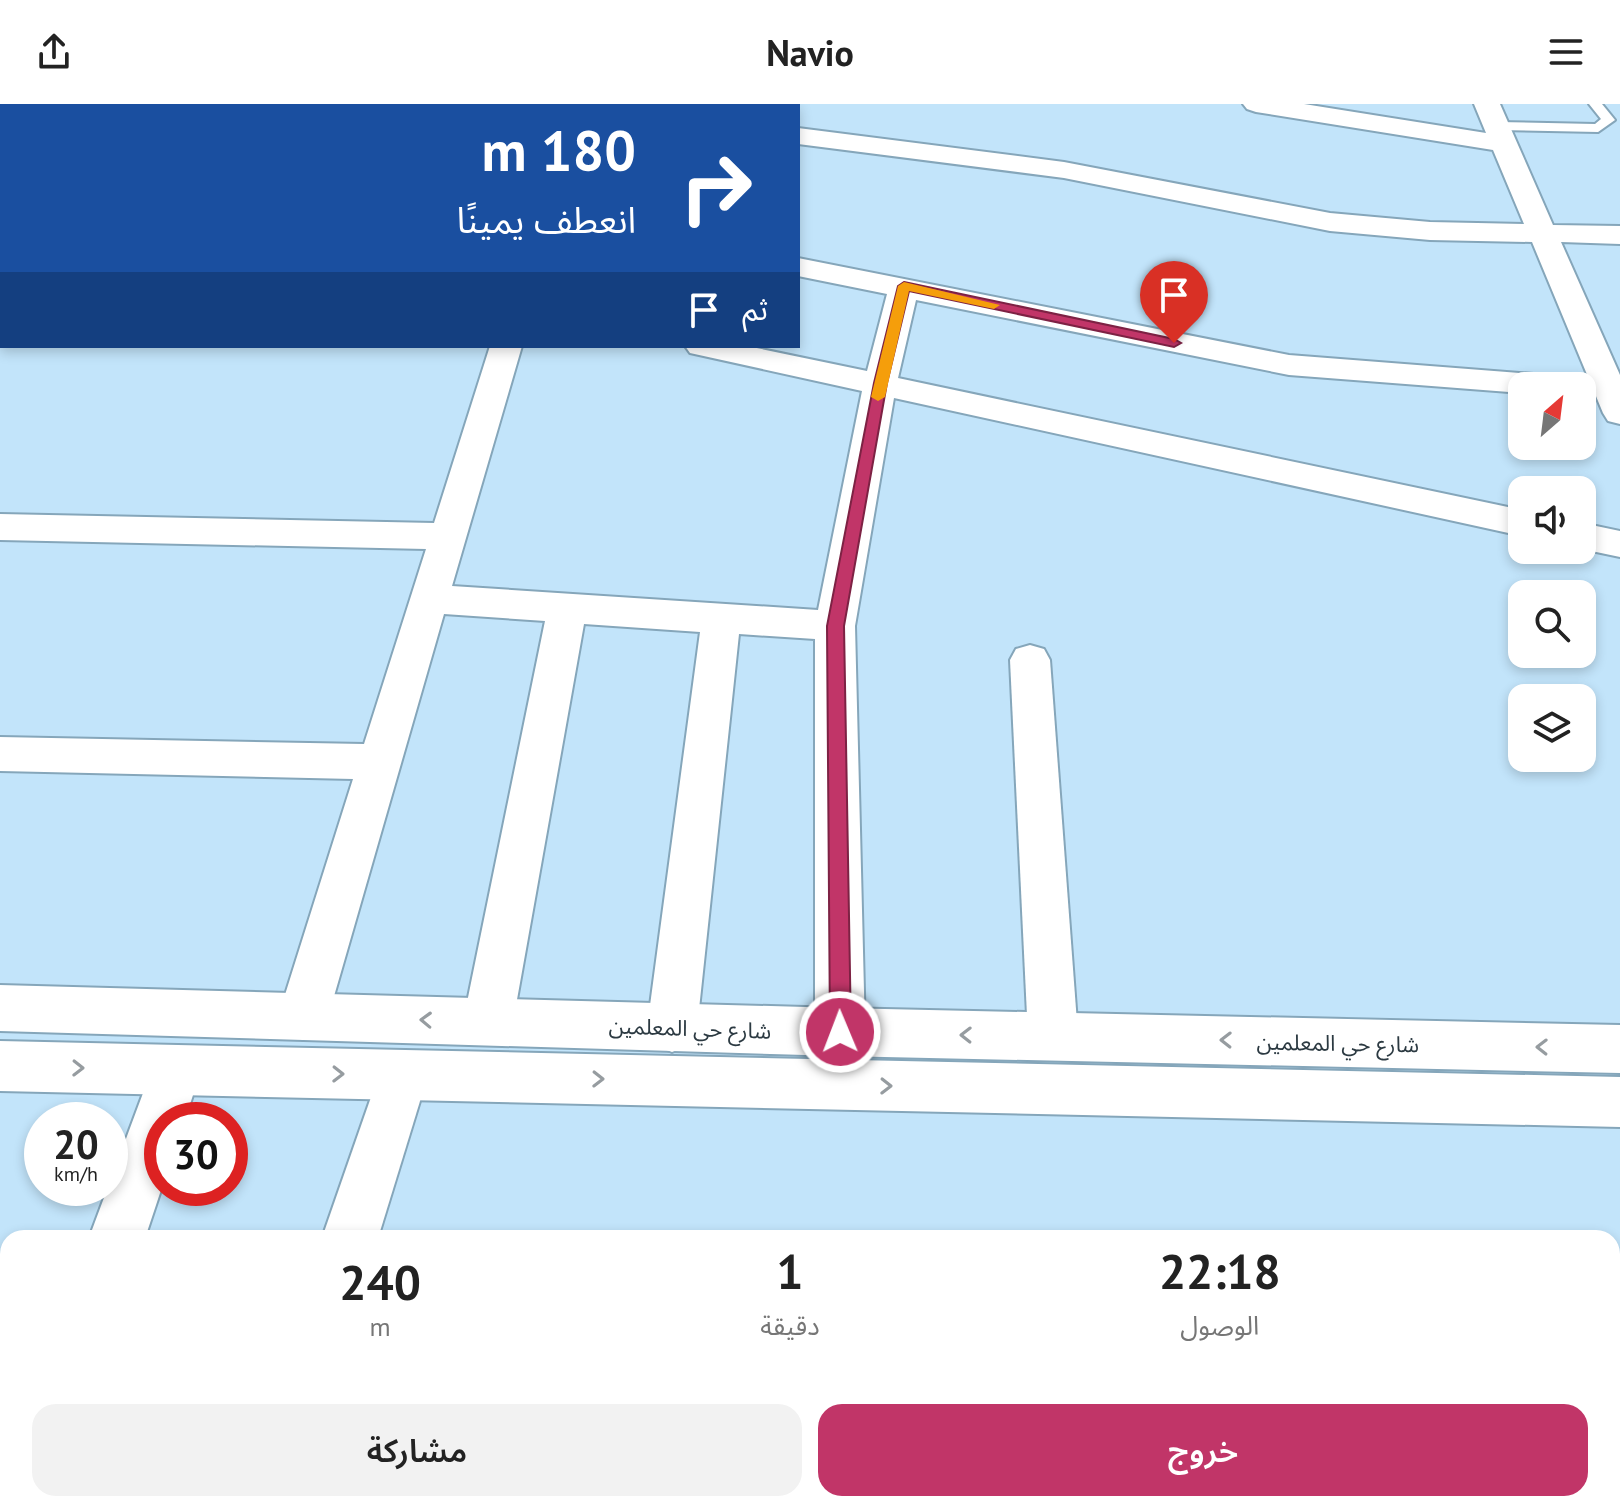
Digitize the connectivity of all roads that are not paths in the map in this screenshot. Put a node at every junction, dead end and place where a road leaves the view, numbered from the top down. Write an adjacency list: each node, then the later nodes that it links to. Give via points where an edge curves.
1 (1256, 104): 3 (street)
2 (1595, 104): 3 (lane, via 1608,120 1598,128)
3 (1496, 125): 5 (street)
4 (800, 136): 5 (street, via 1064,170 1330,222)
5 (1543, 234): 6 (street); 13 (street)
6 (1620, 235)
7 (800, 267): 8 (street)
8 (904, 286): 11 (street, via 1289,365); 12 (street)
9 (505, 348): 16 (street)
10 (711, 348): 12 (street)
11 (1508, 382)
12 (880, 383): 14 (street); 22 (street)
13 (1608, 396)
14 (1508, 520)
15 (0, 527): 16 (street)
16 (448, 536): 19 (street)
17 (1596, 539): 18 (street)
18 (1620, 544)
19 (430, 599): 20 (street); 25 (street)
20 (567, 608): 21 (street); 28 (street)
21 (721, 618): 22 (street); 29 (street)
22 (835, 626): 30 (street)
23 (1030, 660): 31 (street)
24 (0, 754): 25 (street)
25 (380, 762): 27 (street)
26 (0, 1008): 27 (street, شارع حي المعلمين)
27 (303, 1017): 28 (street, شارع حي المعلمين, one-way to 27)
28 (511, 1023): 29 (street, شارع حي المعلمين); 37 (street)
29 (672, 1028): 30 (street, شارع حي المعلمين)
30 (840, 1032): 31 (street, شارع حي المعلمين, one-way to 30)
31 (1040, 1036): 32 (street, شارع حي المعلمين, one-way to 31); 38 (street)
32 (1379, 1044): 33 (street, شارع حي المعلمين, one-way to 32); 39 (street)
33 (1620, 1049)
34 (0, 1066): 35 (street, one-way to 35)
35 (176, 1070): 36 (street, one-way to 36); 41 (street)
36 (403, 1075): 37 (street); 42 (street)
37 (527, 1077): 38 (street, one-way to 38)
38 (1032, 1089): 39 (street)
39 (1396, 1097): 40 (street)
40 (1620, 1102)
41 (120, 1230)
42 (353, 1230)

